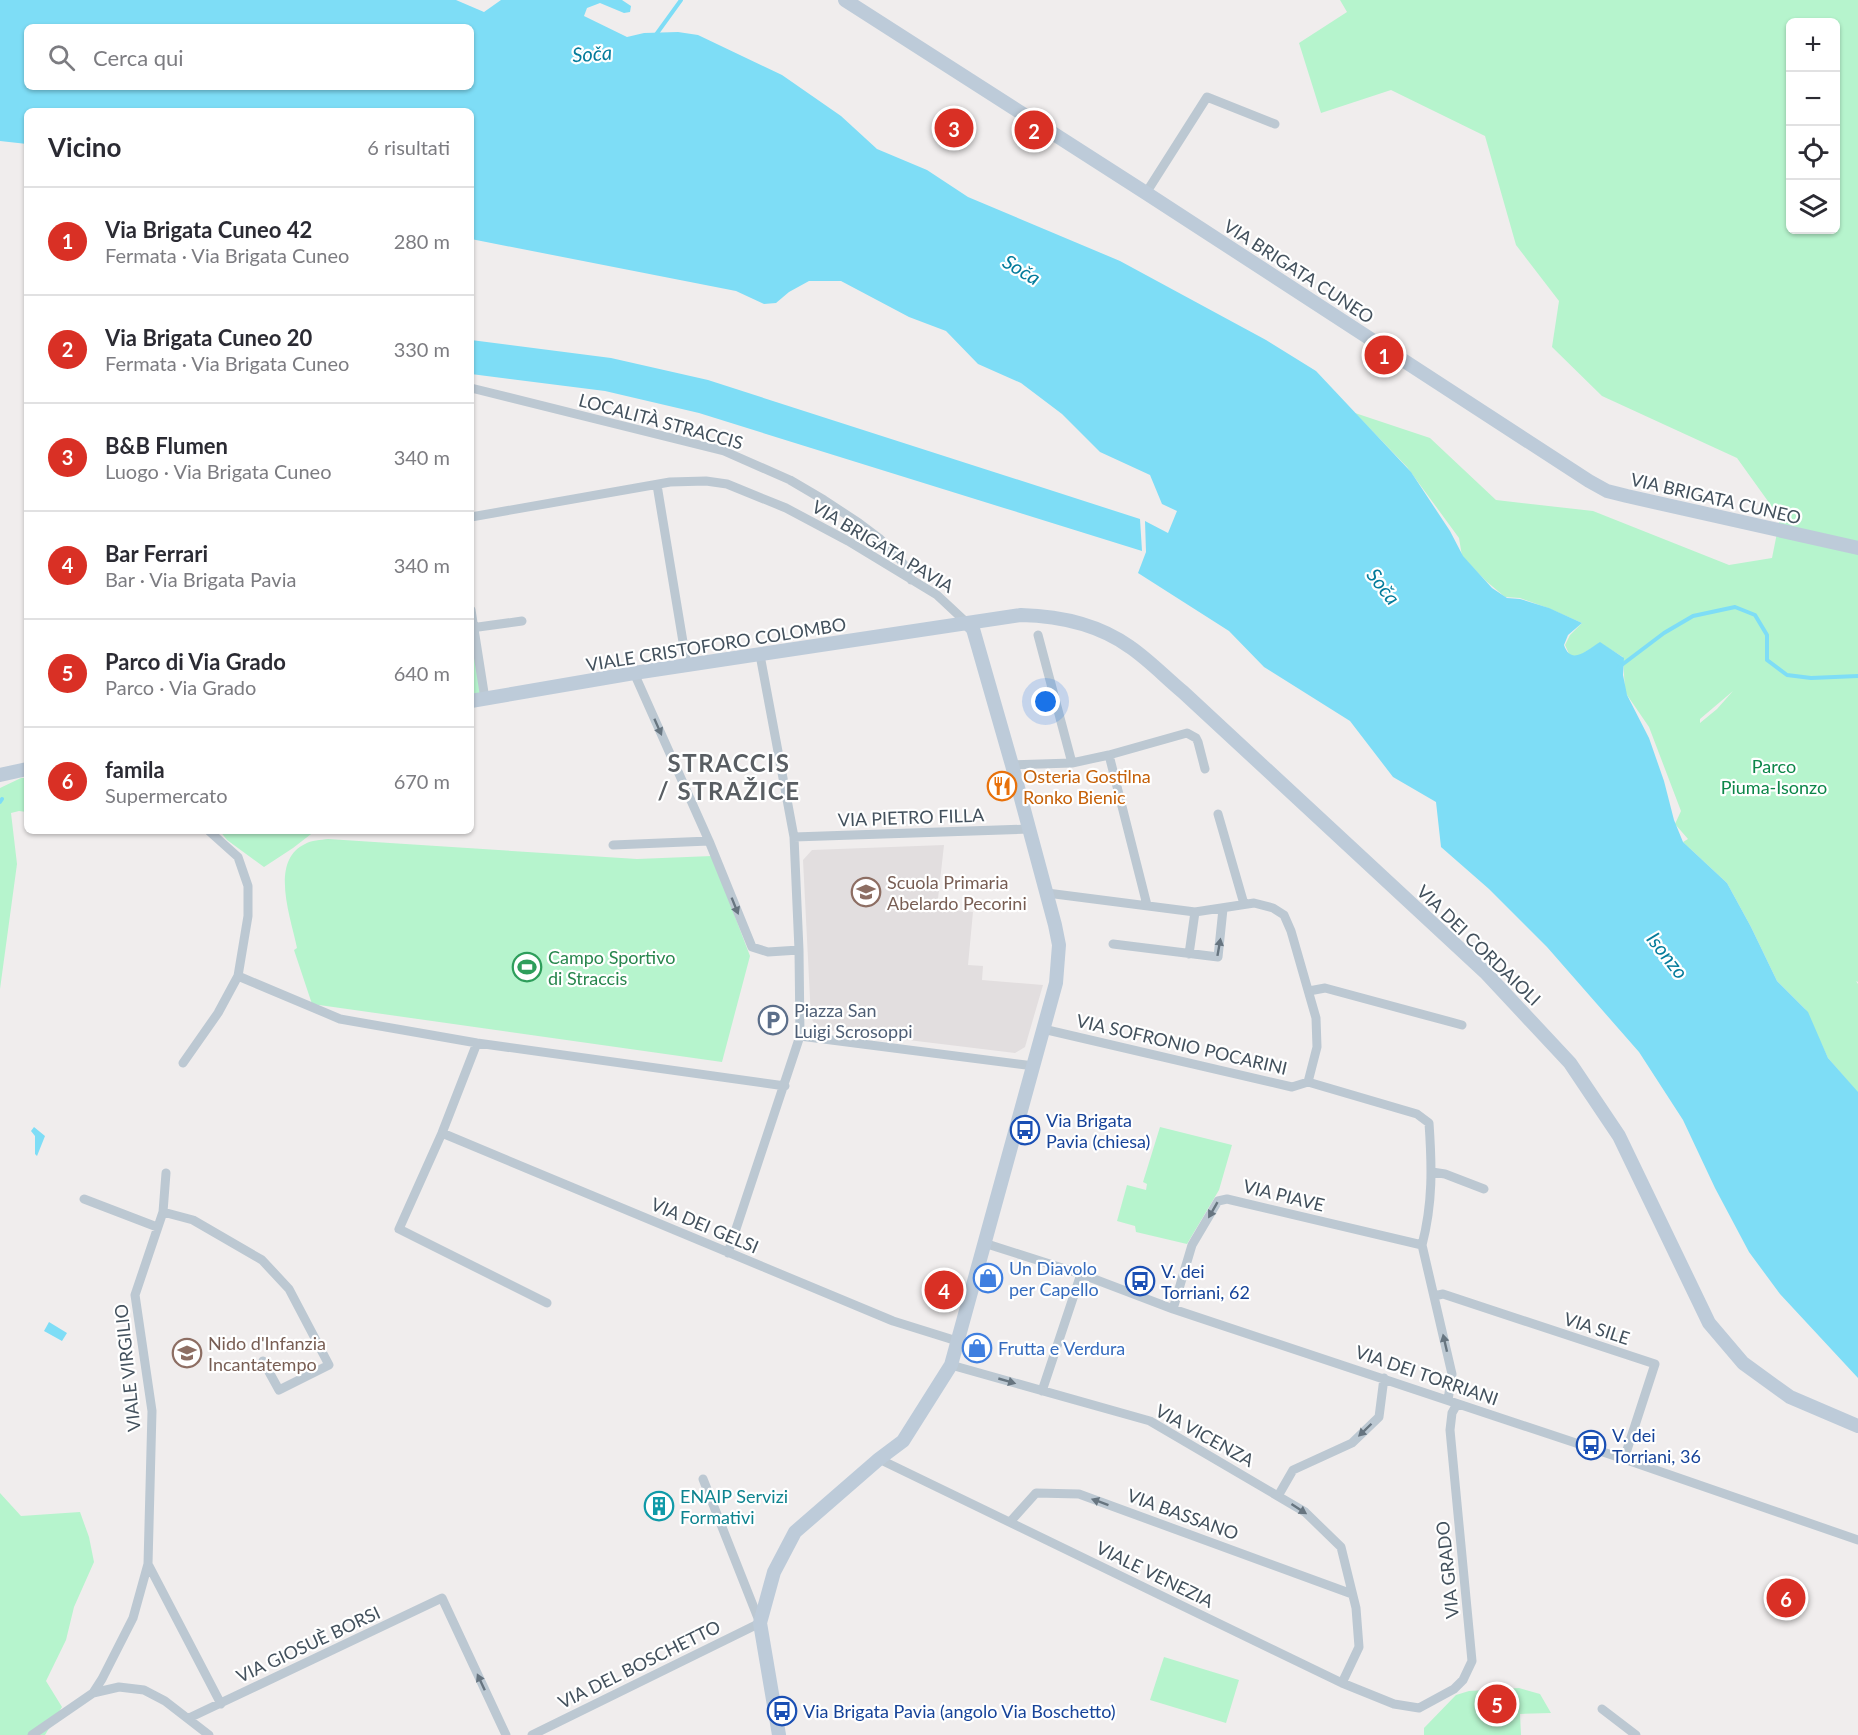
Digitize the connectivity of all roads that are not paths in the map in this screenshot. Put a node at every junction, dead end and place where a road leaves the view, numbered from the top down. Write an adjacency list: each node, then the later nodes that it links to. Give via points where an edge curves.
1 (845, 0): 3 (street, VIA BRIGATA CUNEO)
2 (1275, 124): 3 (street, via 1206,97)
3 (1146, 193): 7 (street, VIA BRIGATA CUNEO, via 1607,490)
4 (474, 389): 8 (street, LOCALITÀ STRACCIS, via 724,451 790,480 859,523 898,557)
5 (657, 485): 6 (street, VIA BRIGATA PAVIA); 8 (street, VIA BRIGATA PAVIA, via 688,480 727,484 786,508); 15 (street)
6 (474, 516)
7 (1858, 548)
8 (911, 580): 10 (street, VIA BRIGATA PAVIA, via 937,595)
9 (522, 621): 11 (street)
10 (967, 623): 14 (street, VIALE CRISTOFORO COLOMBO); 20 (street, VIA BRIGATA PAVIA, via 973,629); 68 (street, VIA DEI CORDAIOLI, via 1039,615 1085,624 1131,647 1183,692 1485,972 1570,1064 1619,1136 1709,1323 1743,1362 1790,1397)
11 (474, 628)
12 (1038, 634): 19 (street)
13 (474, 652): 17 (street)
14 (760, 656): 15 (street, VIALE CRISTOFORO COLOMBO); 27 (street)
15 (687, 666): 16 (street, VIALE CRISTOFORO COLOMBO)
16 (634, 673): 17 (street, VIALE CRISTOFORO COLOMBO); 28 (street, one-way to 28)
17 (478, 700)
18 (1109, 755): 19 (street); 22 (street, via 1187,734 1196,738); 31 (street)
19 (1072, 763): 20 (street)
20 (1012, 765): 25 (street, VIA BRIGATA PAVIA)
21 (24, 769): 23 (street)
22 (1205, 769)
23 (2, 773)
24 (1218, 814): 32 (street)
25 (1029, 829): 27 (street, VIA PIETRO FILLA); 30 (street, VIA BRIGATA PAVIA)
26 (212, 834): 38 (street, via 238,857 248,886 248,916)
27 (794, 837): 36 (street)
28 (710, 842): 29 (street); 36 (street, one-way to 36, via 752,947 768,952)
29 (613, 845)
30 (1047, 893): 31 (street); 41 (street, VIA BRIGATA PAVIA, via 1059,945 1056,983)
31 (1147, 904): 34 (street)
32 (1244, 904): 33 (street); 39 (street, via 1273,908 1284,915)
33 (1223, 909): 34 (street); 37 (street, one-way to 33, via 1218,957)
34 (1195, 912): 37 (street)
35 (1113, 944): 37 (street)
36 (799, 950): 42 (street)
37 (1189, 954)
38 (238, 976): 43 (street, via 340,1019); 44 (street)
39 (1309, 991): 40 (street, via 1325,988); 46 (street, via 1318,1034)
40 (1462, 1025)
41 (1043, 1029): 45 (street, VIA BRIGATA PAVIA); 46 (street, VIA SOFRONIO POCARINI, via 1292,1087)
42 (800, 1036): 45 (street); 47 (street)
43 (477, 1043): 47 (street); 48 (street)
44 (183, 1063)
45 (1034, 1065): 55 (street, VIA BRIGATA PAVIA)
46 (1308, 1082): 49 (street, VIA SOFRONIO POCARINI, via 1417,1114 1428,1123)
47 (785, 1086): 57 (street)
48 (442, 1133): 57 (street, VIA DEI GELSI); 60 (street, via 399,1229)
49 (1432, 1172): 51 (street); 56 (street)
50 (166, 1173): 53 (street, VIALE VIRGILIO)
51 (1484, 1189)
52 (84, 1199): 54 (street)
53 (163, 1212): 54 (street, VIALE VIRGILIO); 63 (street, via 193,1220 262,1260 289,1290 329,1365 279,1390)
54 (157, 1227): 75 (street, VIALE VIRGILIO, via 135,1295 152,1411)
55 (984, 1243): 58 (street, VIA DEI TORRIANI); 62 (street, VIA BRIGATA PAVIA)
56 (1422, 1245): 59 (street); 61 (street, VIA PIAVE, one-way to 61, via 1227,1198 1218,1201 1192,1245)
57 (728, 1253): 62 (street, VIA DEI GELSI, via 894,1321)
58 (1081, 1274): 61 (street, VIA DEI TORRIANI); 66 (street)
59 (1434, 1296): 67 (street, one-way to 59, via 1452,1374); 70 (street, VIA SILE, via 1443,1294 1655,1364)
60 (547, 1303)
61 (1173, 1309): 65 (street, VIA DEI TORRIANI)
62 (957, 1341): 64 (street, VIA BRIGATA PAVIA)
63 (263, 1361)
64 (951, 1365): 66 (street, VIA VICENZA, one-way to 66); 69 (street, VIA BRIGATA PAVIA, via 903,1441)
65 (1384, 1378): 67 (street, VIA DEI TORRIANI); 72 (street, one-way to 72, via 1379,1417 1352,1443 1293,1470)
66 (1042, 1391): 72 (street, VIA VICENZA, via 1150,1421)
67 (1452, 1402): 70 (street, VIA DEI TORRIANI); 81 (street, VIA GRADO, via 1450,1430 1472,1660 1454,1689)
68 (1858, 1426)
69 (879, 1459): 73 (street, VIALE VENEZIA); 77 (street, VIA BRIGATA PAVIA, via 795,1532 774,1572)
70 (1624, 1459): 74 (street, VIA DEI TORRIANI)
71 (703, 1479): 77 (street)
72 (1278, 1496): 76 (street, VIA VICENZA, one-way to 76, via 1305,1512 1341,1547)
73 (1010, 1522): 76 (street, VIA BASSANO, one-way to 73, via 1079,1494 1036,1493); 78 (street, VIALE VENEZIA)
74 (1858, 1540)
75 (148, 1564): 79 (street, VIALE VIRGILIO, via 133,1618); 80 (street, VIALE VIRGILIO)
76 (1352, 1594): 78 (street, VIA VICENZA, via 1359,1647)
77 (759, 1623): 87 (street, VIA DEL BOSCHETTO); 88 (street, VIA BRIGATA PAVIA)
78 (1342, 1683): 81 (street, VIALE VENEZIA, via 1394,1704)
79 (93, 1693): 83 (street, via 118,1687 144,1690); 84 (street)
80 (221, 1704): 83 (street, VIA GIOSUÈ BORSI); 86 (street, VIA GIOSUÈ BORSI, one-way to 80, via 442,1598)
81 (1419, 1708)
82 (1602, 1709): 89 (street)
83 (189, 1718): 85 (street)
84 (32, 1735)
85 (209, 1735)
86 (506, 1735)
87 (532, 1735)
88 (779, 1735)
89 (1636, 1735)

